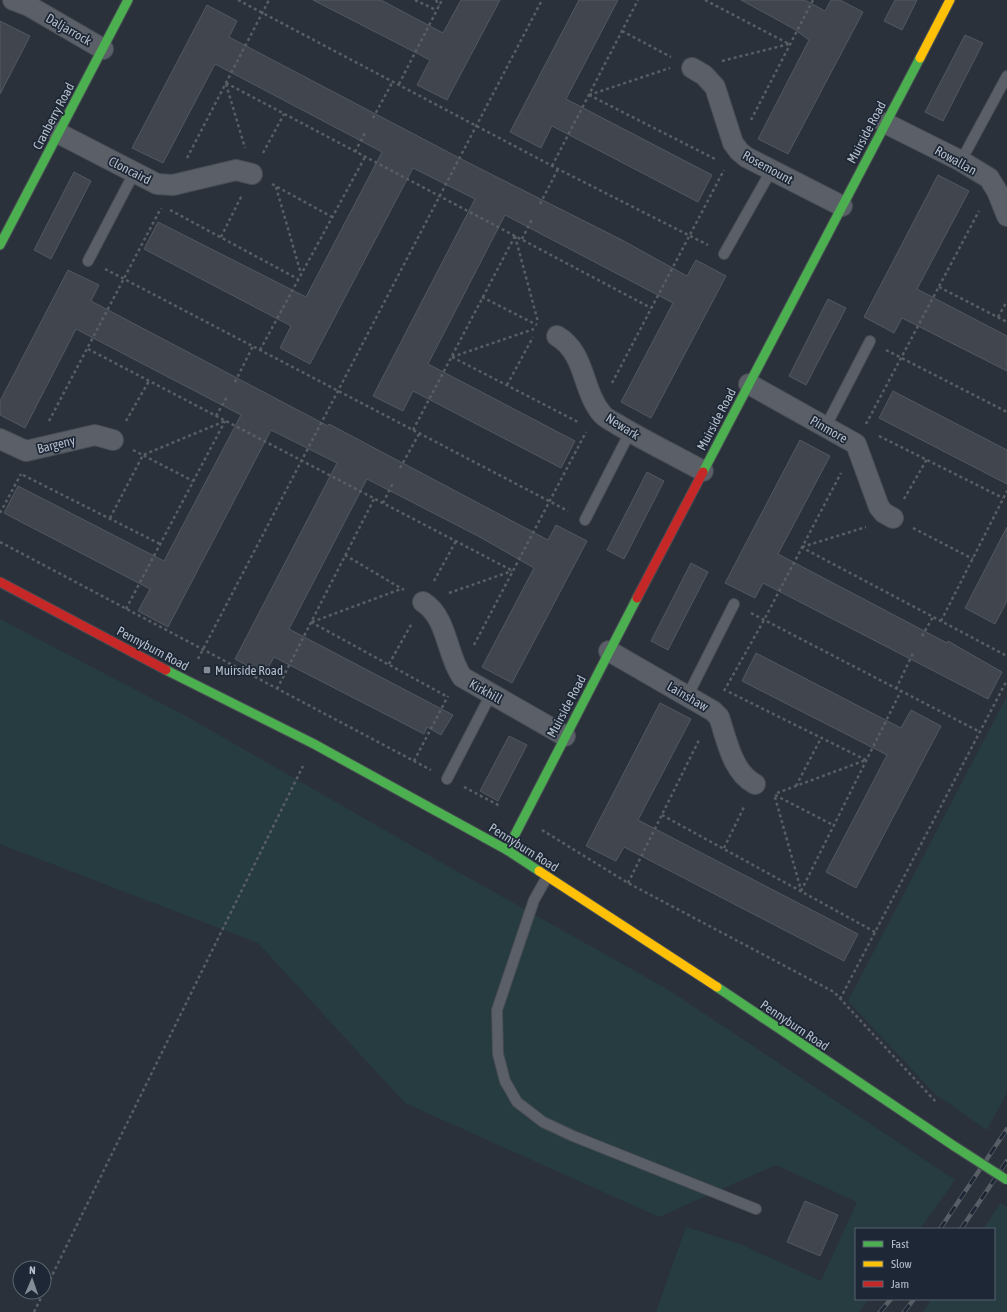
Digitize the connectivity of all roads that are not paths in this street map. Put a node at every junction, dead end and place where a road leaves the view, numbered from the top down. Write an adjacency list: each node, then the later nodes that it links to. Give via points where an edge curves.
1 (128, 0): 4 (street, Cranberry Road)
2 (950, 0): 7 (street, Muirside Road)
3 (25, 2): 4 (street, Daljarrock)
4 (103, 49): 8 (street, Cranberry Road)
5 (688, 66): 10 (street, Rosemount, via 704,75 715,87 738,151)
6 (1007, 76): 9 (lane)
7 (885, 123): 9 (street, Rowallan); 13 (street, Muirside Road)
8 (58, 133): 11 (street, Cloncaird); 15 (street, Cranberry Road)
9 (961, 162): 14 (street, Rowallan, via 989,178)
10 (772, 169): 13 (street, Rosemount); 16 (lane)
11 (134, 173): 12 (street, Cloncaird, via 157,184 173,185 236,170); 17 (lane)
12 (252, 174)
13 (842, 206): 20 (street, Muirside Road)
14 (1007, 216)
15 (0, 245)
16 (724, 254)
17 (88, 261)
18 (557, 336): 22 (street, Newark, via 575,355 604,416)
19 (870, 342): 21 (lane)
20 (749, 384): 21 (street, Pinmore); 25 (street, Muirside Road)
21 (826, 426): 26 (street, Pinmore, via 860,436 879,507)
22 (630, 432): 25 (street, Newark); 27 (lane)
23 (0, 440): 24 (street, Bargeny, via 20,450 33,450 95,435)
24 (114, 440)
25 (703, 471): 31 (street, Muirside Road)
26 (893, 518)
27 (585, 520)
28 (0, 582): 37 (street, Pennyburn Road, via 187,681 314,744)
29 (423, 602): 32 (street, Kirkhill, via 430,606 439,619 460,674 466,681)
30 (734, 604): 33 (lane)
31 (609, 651): 33 (street, Lainshaw); 34 (street, Muirside Road)
32 (491, 694): 34 (street, Kirkhill); 35 (lane)
33 (688, 695): 36 (street, Lainshaw, via 713,711 719,718 738,768)
34 (565, 736): 37 (street, Muirside Road)
35 (447, 778)
36 (755, 784)
37 (507, 850): 38 (street, Pennyburn Road)
38 (547, 877): 39 (street, Pennyburn Road, bridge); 40 (lane, via 534,900 497,1010 498,1054 505,1081 517,1102 543,1122 573,1136)
39 (1007, 1180)
40 (756, 1209)

